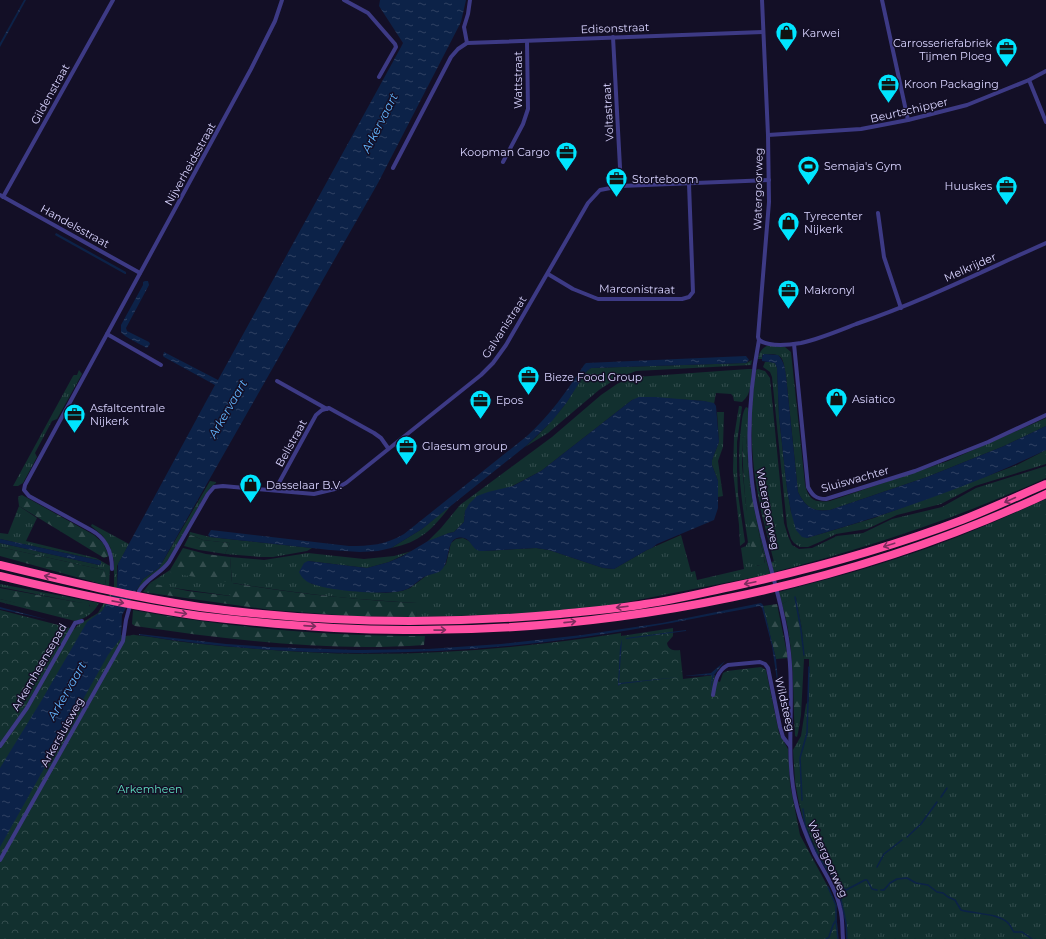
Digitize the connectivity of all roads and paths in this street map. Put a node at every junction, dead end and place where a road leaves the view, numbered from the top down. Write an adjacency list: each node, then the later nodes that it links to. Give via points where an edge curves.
1 (113, 0): 22 (street, Gildenstraat)
2 (282, 0): 25 (street, Nijverheidsstraat, via 275,21 251,69)
3 (344, 0): 12 (street, via 368,13 395,44 396,47)
4 (470, 0): 10 (street, via 464,27)
5 (762, 0): 7 (street, Watergoorweg)
6 (883, 0): 14 (street)
7 (763, 32): 8 (street, Edisonstraat); 16 (street, Watergoorweg)
8 (613, 37): 9 (street, Edisonstraat); 21 (street, Voltastraat)
9 (527, 41): 10 (street, Edisonstraat); 17 (street, Wattstraat, via 528,109)
10 (467, 43): 18 (street, via 451,57)
11 (1046, 71): 13 (street, Beurtschipper)
12 (379, 77)
13 (1029, 80): 14 (street, Beurtschipper, via 967,105); 15 (street)
14 (908, 120): 16 (street, Beurtschipper, via 861,129)
15 (1046, 122)
16 (768, 135): 19 (street, Watergoorweg)
17 (503, 162)
18 (393, 168)
19 (769, 180): 20 (street, Galvanistraat); 29 (street, Watergoorweg)
20 (689, 184): 21 (street, Galvanistraat); 26 (street, Marconistraat, via 693,292 689,297 598,299 573,289)
21 (621, 186): 26 (street, Galvanistraat, via 600,190 593,196)
22 (1, 196): 25 (street, Handelsstraat)
23 (878, 213): 27 (street, via 884,258)
24 (1046, 243): 27 (street, Melkrijder)
25 (140, 273): 28 (street, Nijverheidsstraat)
26 (548, 274): 35 (street, Galvanistraat, via 493,363)
27 (902, 308): 30 (street, Melkrijder)
28 (107, 334): 31 (street); 40 (street, Nijverheidsstraat, via 24,489 29,496 98,535 111,554)
29 (759, 340): 30 (street, Melkrijder, via 770,344); 47 (street, Watergoorweg, via 750,404 750,452 754,496 784,620 791,668)
30 (794, 344): 34 (street, Sluiswachter, via 808,487 812,495 818,498 826,499 915,471 988,442)
31 (162, 364)
32 (277, 381): 33 (street)
33 (327, 409): 35 (street, via 374,433); 37 (street, Bellstraat, via 316,415)
34 (1046, 415)
35 (388, 448): 37 (street, Galvanistraat, via 335,489 314,494)
36 (1046, 484): 39 (highway, one-way to 39, via 960,520 863,553 788,574 644,604 498,619 402,621 264,614 201,607 98,589)
37 (275, 490): 42 (street, Galvanistraat, via 214,487 169,562 147,581)
38 (1046, 494): 41 (highway, one-way to 38, via 143,606 258,622 389,630 530,626 685,606 788,584 849,568 934,540 1001,515)
39 (0, 565)
40 (112, 569)
41 (0, 576)
42 (139, 592)
43 (129, 609): 48 (street, Arkersluisweg, via 123,641)
44 (82, 621): 46 (street, Arkemheensepad, via 75,623 27,708)
45 (713, 695): 47 (street, Wildsteeg, via 717,678 724,667 760,662 765,664 783,737)
46 (0, 746)
47 (791, 747): 49 (street, Watergoorweg, via 796,805 806,834 840,907)
48 (0, 860)
49 (842, 939)

